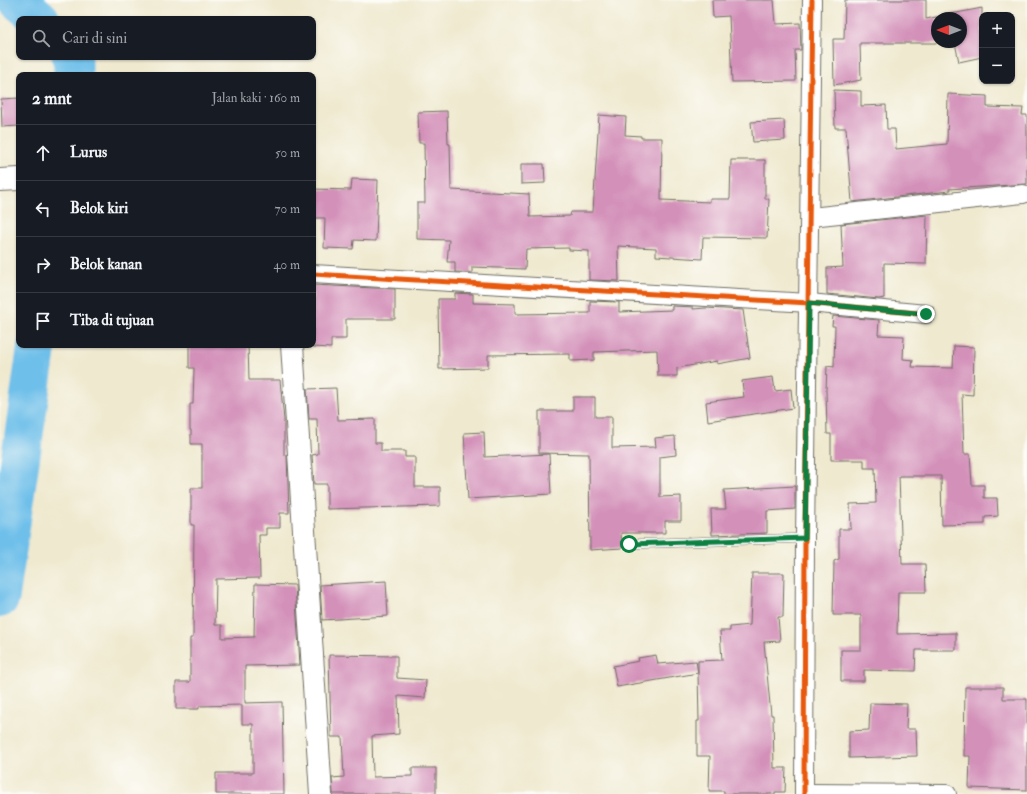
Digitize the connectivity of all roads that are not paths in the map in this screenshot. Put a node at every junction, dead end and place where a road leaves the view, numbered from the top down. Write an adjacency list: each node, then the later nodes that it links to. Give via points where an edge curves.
1 (812, 0): 3 (street)
2 (1023, 194): 3 (street)
3 (811, 217): 5 (street)
4 (316, 274): 5 (street)
5 (809, 303): 6 (street); 8 (street)
6 (926, 314)
7 (292, 348): 10 (street)
8 (805, 538): 9 (lane); 11 (street)
9 (629, 544)
10 (321, 794)
11 (804, 794): 12 (street)
12 (947, 794)

